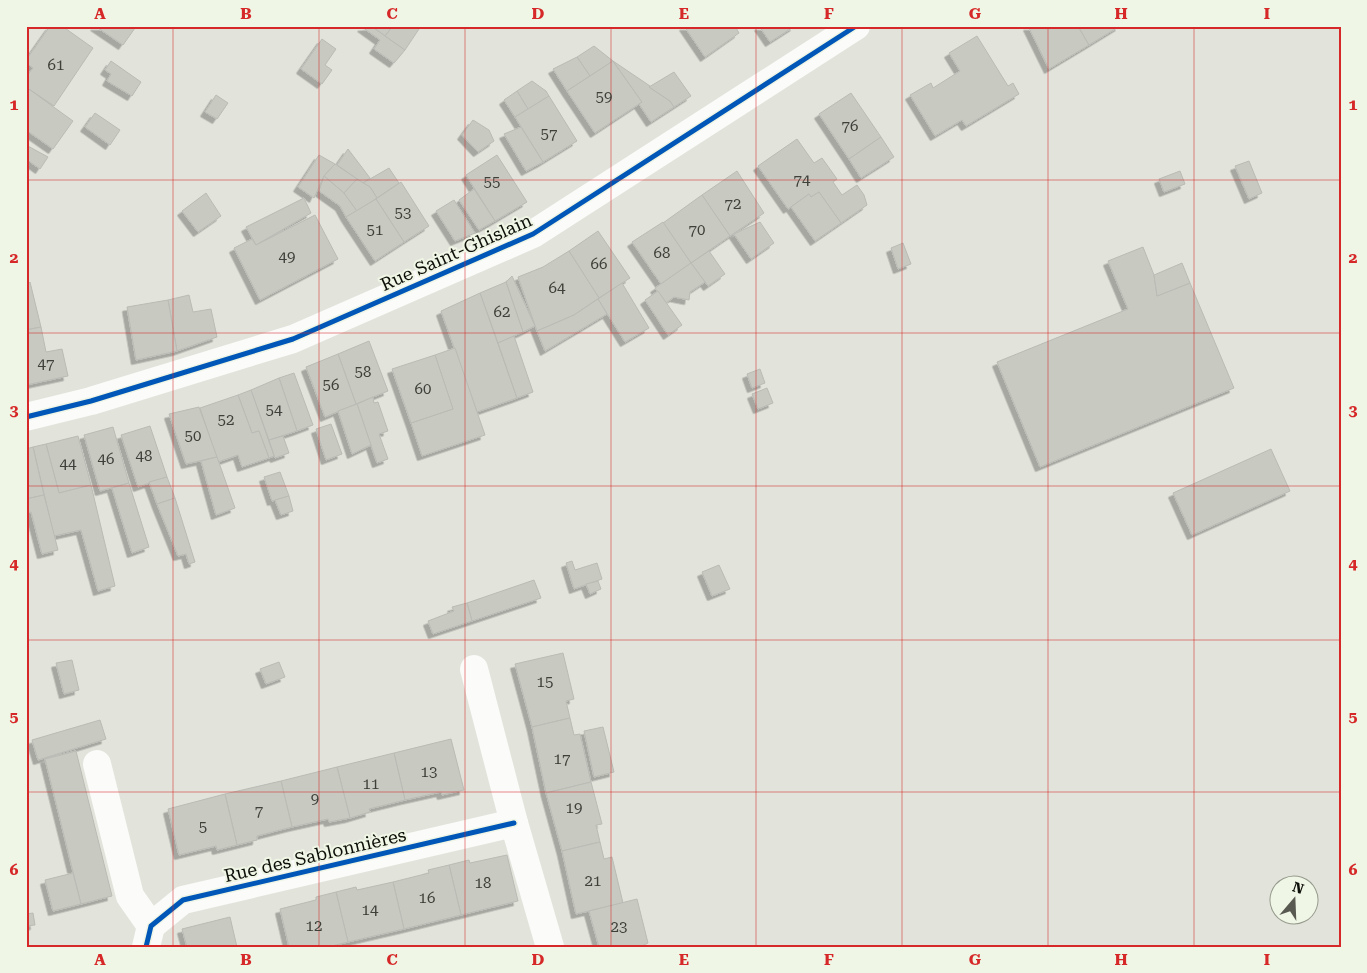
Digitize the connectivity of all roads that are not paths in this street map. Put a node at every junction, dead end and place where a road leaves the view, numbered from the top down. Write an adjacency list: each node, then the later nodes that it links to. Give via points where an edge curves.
1 (856, 26): 2 (street, Rue Saint-Ghislain, via 533,234 294,339 91,401)
2 (26, 417)
3 (474, 669): 5 (street)
4 (97, 764): 6 (street, Rue des Sablonnières, via 130,896)
5 (514, 823): 6 (street, Rue des Sablonnières, via 183,900); 7 (street)
6 (148, 936)
7 (550, 947)

